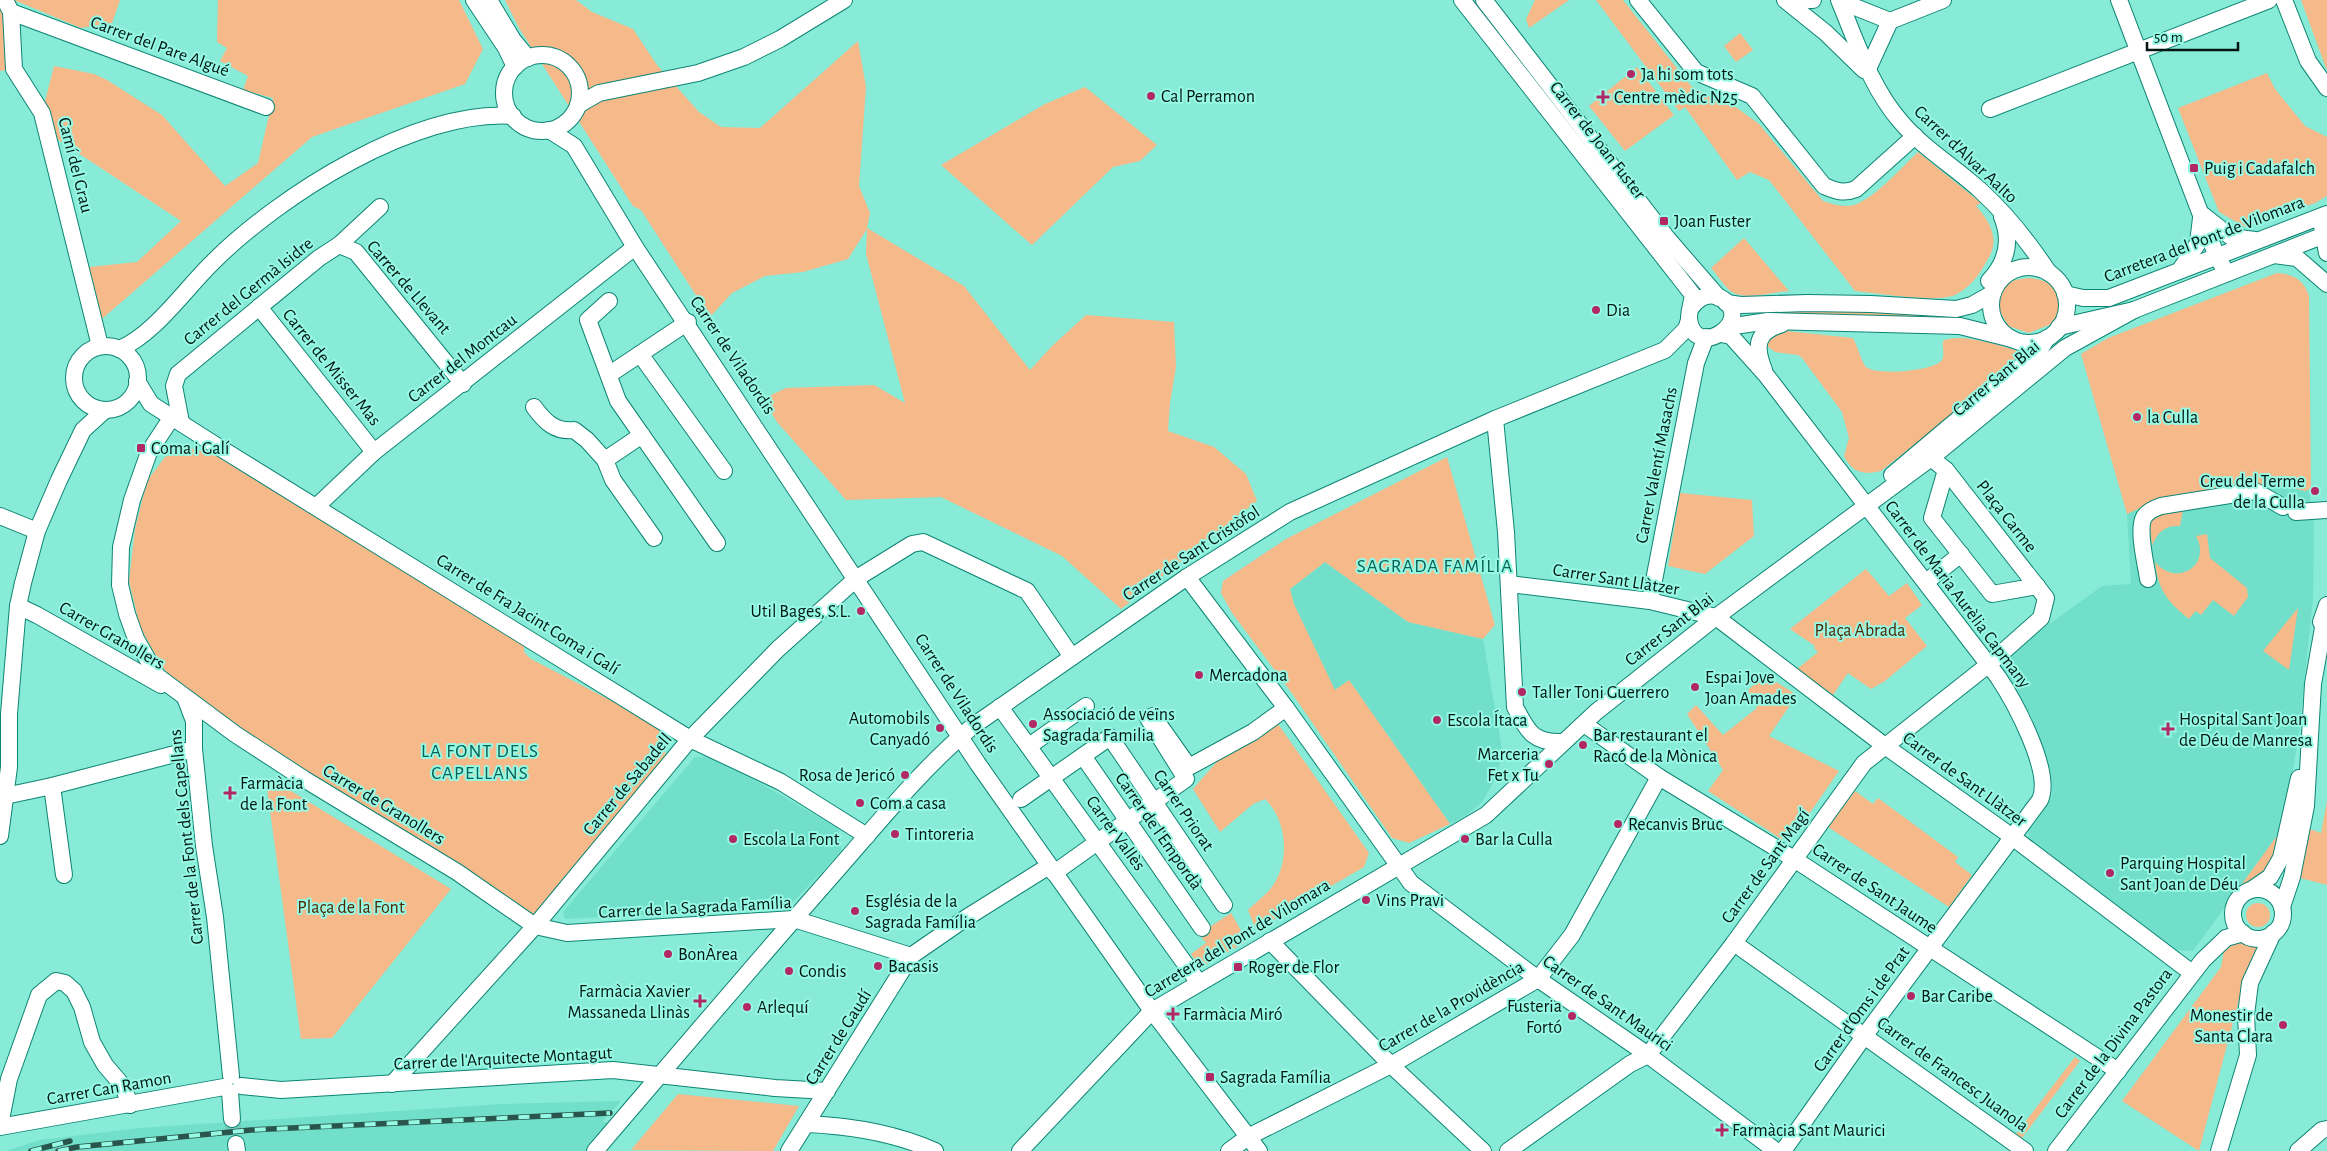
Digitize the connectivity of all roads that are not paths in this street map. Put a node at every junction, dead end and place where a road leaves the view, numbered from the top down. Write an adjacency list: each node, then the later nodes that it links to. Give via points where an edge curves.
1 (474, 0): 18 (street, via 506,48)
2 (489, 0): 18 (street)
3 (844, 0): 23 (street, via 818,18 744,57 698,73)
4 (1462, 0): 56 (street, Carrer de Joan Fuster, via 1693,295)
5 (1484, 0): 51 (street, Carrer de Joan Fuster, via 1667,238)
6 (1638, 0): 30 (street, via 1696,72 1752,96 1824,186 1847,193 1856,189)
7 (1786, 0): 19 (street)
8 (1796, 0): 9 (street)
9 (1813, 0)
10 (1943, 0): 16 (street)
11 (2119, 0): 17 (street)
12 (2269, 0): 17 (street)
13 (2284, 0): 21 (street, via 2308,61)
14 (1840, 1): 16 (street); 19 (street, Carrer d'Alvar Aalto)
15 (8, 6): 24 (street, Carrer del Pare Algué); 64 (street, Camí del Grau, via 14,70 42,113)
16 (1890, 21): 19 (street)
17 (2138, 50): 25 (street); 34 (street)
18 (522, 62): 20 (street, via 547,55 561,60); 22 (street, via 508,79)
19 (1871, 75): 30 (street, Carrer d'Alvar Aalto, via 1890,108)
20 (579, 83): 23 (street); 26 (street)
21 (2327, 88)
22 (505, 92): 27 (street, via 490,110); 28 (street)
23 (599, 93): 26 (street)
24 (266, 108)
25 (1990, 109)
26 (575, 110): 29 (street, via 562,125); 31 (street)
27 (480, 116): 28 (street); 61 (street, via 421,131 368,154 283,203 219,256)
28 (513, 116): 29 (street, via 529,128)
29 (549, 130): 31 (street)
30 (1915, 136): 33 (street, Carrer d'Alvar Aalto, via 1982,192)
31 (574, 146): 40 (street, Carrer de Viladordis)
32 (380, 207): 39 (street, Carrer del Germà Isidre)
33 (2000, 212): 36 (street, Carrer d'Alvar Aalto); 54 (street, via 2008,245 1999,270 1967,298 1941,306)
34 (2202, 213): 38 (street, via 2231,237); 43 (street); 44 (street, via 2198,243)
35 (2323, 215): 37 (street); 38 (street, Carretera del Pont de Vilomara)
36 (2014, 228): 45 (street, Carrer d'Alvar Aalto); 47 (street, Carrer d'Alvar Aalto, via 2016,249)
37 (2326, 234): 41 (street); 42 (street)
38 (2259, 240): 43 (street, Carretera del Pont de Vilomara)
39 (339, 245): 53 (street, Carrer del Germà Isidre); 71 (street, Carrer de Llevant, via 356,252)
40 (636, 246): 57 (street, Carrer de Viladordis); 71 (street, Carrer del Montcau)
41 (2327, 253)
42 (2272, 255): 46 (street); 48 (street, via 2298,258)
43 (2217, 257): 44 (street, Carretera del Pont de Vilomara); 46 (street)
44 (2179, 272): 50 (street, Carretera del Pont de Vilomara, via 2109,298)
45 (2049, 273): 47 (street, via 2028,267); 50 (street)
46 (2227, 273): 55 (street)
47 (2008, 274): 49 (street)
48 (2327, 284)
49 (1993, 293): 54 (street, via 1972,305 1956,309); 62 (street, via 1994,319)
50 (2065, 294): 59 (street, via 2066,311)
51 (1723, 300): 54 (street, via 1741,306 1806,303); 56 (street, via 1706,296 1694,302); 60 (street, via 1731,315)
52 (609, 301): 68 (street, via 588,320)
53 (259, 307): 77 (street, Carrer del Germà Isidre, via 178,374 174,386); 81 (street, Carrer de Misser Mas)
54 (1922, 307)
55 (2134, 310): 59 (street); 82 (street, Carrer Sant Blai, via 2065,348)
56 (1690, 314): 60 (street, via 1696,332); 78 (street, via 1686,329 1665,350)
57 (688, 322): 66 (street); 95 (street, Carrer de Viladordis)
58 (1790, 322): 60 (street, via 1768,321); 62 (street, via 1960,326); 69 (street, via 1766,331 1761,338 1759,356)
59 (2059, 327): 63 (street)
60 (1718, 333): 69 (street, Carrer de Maria Aurèlia Capmany, via 1731,336); 100 (street, Carrer Valentí Masachs, via 1696,364)
61 (142, 337): 65 (street); 67 (street)
62 (2012, 338): 63 (street, via 2029,343)
63 (2047, 338): 86 (street, Carrer Sant Blai, via 2033,357 1877,487)
64 (100, 346): 65 (street); 72 (street, via 82,356 74,371 75,387)
65 (119, 349): 67 (street)
66 (640, 354): 68 (street); 85 (street)
67 (134, 363): 70 (street)
68 (610, 374): 80 (street, via 618,401)
69 (1766, 375): 86 (street, Carrer de Maria Aurèlia Capmany)
70 (137, 381): 73 (street, via 136,389); 74 (street)
71 (463, 384): 81 (street, Carrer del Montcau)
72 (83, 401): 76 (street); 79 (street)
73 (127, 402): 74 (street); 76 (street)
74 (152, 404): 77 (street)
75 (534, 407): 83 (street, via 546,423 564,431 574,430)
76 (106, 410): 79 (street)
77 (177, 419): 87 (street, Carrer de Fra Jacint Coma i Galí); 109 (street, via 149,452 132,500 120,547 120,585 131,628 151,666 157,676)
78 (1495, 419): 94 (street, Carrer de Sant Cristòfol, via 1290,512); 98 (street)
79 (83, 430): 90 (street)
80 (642, 435): 83 (street); 92 (street)
81 (374, 452): 87 (street, Carrer del Montcau)
82 (1931, 458): 84 (street, Plaça Carme); 86 (street, Carrer Sant Blai)
83 (605, 460): 91 (street, via 613,480)
84 (1946, 470): 93 (street, via 1932,518); 99 (street, Plaça Carme)
85 (724, 471)
86 (1866, 505): 97 (street, Carrer de Maria Aurèlia Capmany); 103 (street, Carrer Sant Blai)
87 (317, 506): 116 (street, Carrer de Fra Jacint Coma i Galí)
88 (2327, 510): 96 (street, via 2289,510 2255,491 2161,506 2144,517 2142,529)
89 (0, 516): 90 (street)
90 (37, 531): 102 (street)
91 (654, 538)
92 (717, 543)
93 (1960, 554): 97 (street); 99 (street, via 1992,594)
94 (1187, 577): 105 (street, Carrer de Sant Cristòfol); 112 (street, Carrer de Sant Maurici)
95 (857, 578): 105 (street, Carrer de Sabadell, via 912,544 922,542 1027,591); 115 (street, Carrer de Viladordis); 116 (street, Carrer de Sabadell, via 778,649)
96 (2148, 579)
97 (1926, 582): 107 (street, Carrer de Maria Aurèlia Capmany)
98 (1509, 584): 100 (street, Carrer Sant Llàtzer); 117 (street, via 1515,706 1526,728 1538,740)
99 (2041, 592): 107 (street, Carrer de Sant Magí, via 2041,618)
100 (1650, 602): 103 (street, Carrer Sant Llàtzer)
101 (2327, 605): 104 (street, via 2322,615)
102 (18, 606): 109 (street, Carrer Granollers); 128 (street)
103 (1716, 617): 113 (street, Carrer Sant Blai); 119 (street, Carrer de Sant Llàtzer)
104 (2325, 631): 108 (street)
105 (1072, 657): 111 (street, Carrer de Sant Cristòfol)
106 (2327, 658): 108 (street)
107 (1988, 665): 119 (street, Carrer de Sant Magí); 127 (street, Carrer de Maria Aurèlia Capmany, via 2014,702 2025,726 2042,776)
108 (2316, 670): 114 (street)
109 (186, 700): 120 (street, Carrer de la Font dels Capellans, via 194,721); 146 (street, Carrer de Granollers, via 304,779 457,872)
110 (1086, 706): 118 (street)
111 (1000, 707): 115 (street, Carrer de Sant Cristòfol); 118 (street, Carrer Vallès)
112 (1286, 708): 131 (street, Carrer de Gaudí, via 1253,732 1189,767 1153,716 1148,718 1186,778); 138 (street, Carrer de Sant Maurici)
113 (1584, 724): 117 (street, Carrer Sant Blai); 124 (street, Carrer de Sant Jaume)
114 (2310, 724): 141 (street, via 2281,858 2270,877); 144 (street, via 2306,806 2292,877)
115 (961, 736): 122 (street, Carrer de Sant Cristòfol); 123 (street, Carrer de Viladordis)
116 (690, 739): 134 (street, Carrer de Fra Jacint Coma i Galí, via 781,782); 146 (street, Carrer de Sabadell)
117 (1564, 742): 129 (street, Carrer Sant Blai)
118 (1029, 746): 125 (street, Carrer Vallès)
119 (1885, 746): 135 (street, Carrer de Sant Llàtzer); 137 (street, Carrer de Sant Magí, via 1864,763)
120 (194, 749): 126 (street); 165 (street, Carrer de la Font dels Capellans)
121 (1083, 756): 125 (street); 131 (street, Carrer Priorat, via 1110,737); 132 (street, Carrer de l'Empordà)
122 (934, 761): 123 (street, via 952,756); 134 (street, Carrer de Sant Cristòfol)
123 (978, 764): 139 (street, Carrer de Viladordis)
124 (1659, 777): 137 (street, Carrer de Sant Jaume); 156 (street, Carrer de la Providència, via 1572,935)
125 (1052, 778): 130 (street); 136 (street, Carrer Vallès)
126 (52, 786): 128 (street); 140 (street)
127 (2043, 794): 135 (street, Carrer d'Oms i de Prat)
128 (5, 796): 133 (street)
129 (1505, 797): 138 (street, Carretera del Pont de Vilomara, via 1482,818)
130 (1021, 799)
131 (1155, 801): 132 (street, Carrer de Gaudí); 143 (street, Carrer Priorat)
132 (1127, 821): 136 (street, Carrer de Gaudí); 147 (street, Carrer de l'Empordà)
133 (0, 836)
134 (867, 836): 145 (street, Carrer de Sant Cristòfol)
135 (2012, 836): 152 (street, Carrer d'Oms i de Prat); 155 (street, Carrer de Sant Llàtzer)
136 (1099, 841): 139 (street, Carrer de Gaudí); 157 (street, Carrer Vallès)
137 (1794, 859): 151 (street, Carrer de Sant Magí); 152 (street, Carrer de Sant Jaume)
138 (1398, 866): 150 (street, Carretera del Pont de Vilomara); 156 (street, Carrer de Sant Maurici, via 1411,883)
139 (1052, 870): 153 (street, Carrer de Gaudí, via 966,918); 158 (street, Carrer de Viladordis)
140 (64, 875)
141 (2251, 890): 142 (street); 144 (street, via 2260,889 2272,894)
142 (2236, 903): 148 (street, via 2234,920); 154 (street, Carrer de la Divina Pastora)
143 (1224, 905)
144 (2282, 907): 149 (street, via 2282,922)
145 (794, 920): 146 (street, Carrer de la Sagrada Família, via 567,933); 153 (street, Carrer de la Sagrada Família); 163 (street, Carrer de Sant Cristòfol)
146 (535, 926): 164 (street, Carrer de Sabadell)
147 (1202, 928)
148 (2243, 933): 149 (street, via 2258,939); 154 (street, Carrer de la Divina Pastora, via 2226,938)
149 (2273, 933): 185 (street, via 2250,983 2246,1015 2248,1055)
150 (1270, 941): 157 (street, Carretera del Pont de Vilomara); 161 (street)
151 (1734, 943): 159 (street, Carrer de Francesc Juanola); 160 (street, Carrer de Sant Magí)
152 (1930, 949): 159 (street, Carrer d'Oms i de Prat); 162 (street, Carrer de Sant Jaume)
153 (911, 956): 166 (street, Carrer de Gaudí)
154 (2203, 960): 155 (street, Carrer de la Divina Pastora)
155 (2192, 973): 162 (street, Carrer de la Divina Pastora)
156 (1538, 979): 160 (street, Carrer de Sant Maurici); 161 (street, Carrer de la Providència)
157 (1199, 983): 158 (street, Carretera del Pont de Vilomara)
158 (1152, 1011): 172 (street, Carrer de Viladordis); 176 (street, Carretera del Pont de Vilomara)
159 (1866, 1035): 182 (street, Carrer d'Oms i de Prat); 183 (street, Carrer de Francesc Juanola)
160 (1648, 1056): 180 (street, Carrer de Sant Magí, via 1630,1064); 181 (street, Carrer de Sant Maurici)
161 (1391, 1065): 172 (street, Carrer de la Providència); 179 (street)
162 (2118, 1071): 184 (street, Carrer de la Divina Pastora)
163 (659, 1076): 164 (street, Carrer de l'Arquitecte Montagut, via 613,1070); 166 (street, Carrer de l'Arquitecte Montagut); 173 (street, Carrer de Sant Cristòfol)
164 (392, 1084): 165 (street, Carrer de l'Arquitecte Montagut, via 281,1090)
165 (231, 1085): 167 (street, Carrer Can Ramon); 168 (street, Carrer de la Font dels Capellans)
166 (827, 1091): 169 (street, Carrer de Gaudí)
167 (130, 1105): 170 (street, Carrer Can Ramon); 170 (street, via 123,1086 105,1065 92,1042 74,991 65,983 56,981 39,994 10,1079)
168 (232, 1119)
169 (807, 1124): 174 (street, Carrer de Gaudí); 175 (street, via 847,1126 917,1143)
170 (0, 1126)
171 (2327, 1129): 186 (street)
172 (1248, 1137): 177 (street, Carrer de la Providència); 178 (street, Carrer de Viladordis)
173 (595, 1151)
174 (790, 1151)
175 (935, 1151)
176 (1020, 1151)
177 (1229, 1151)
178 (1259, 1151)
179 (1483, 1151)
180 (1508, 1151)
181 (1776, 1151)
182 (1783, 1151)
183 (2026, 1151)
184 (2056, 1151)
185 (2219, 1151)
186 (2298, 1151)

